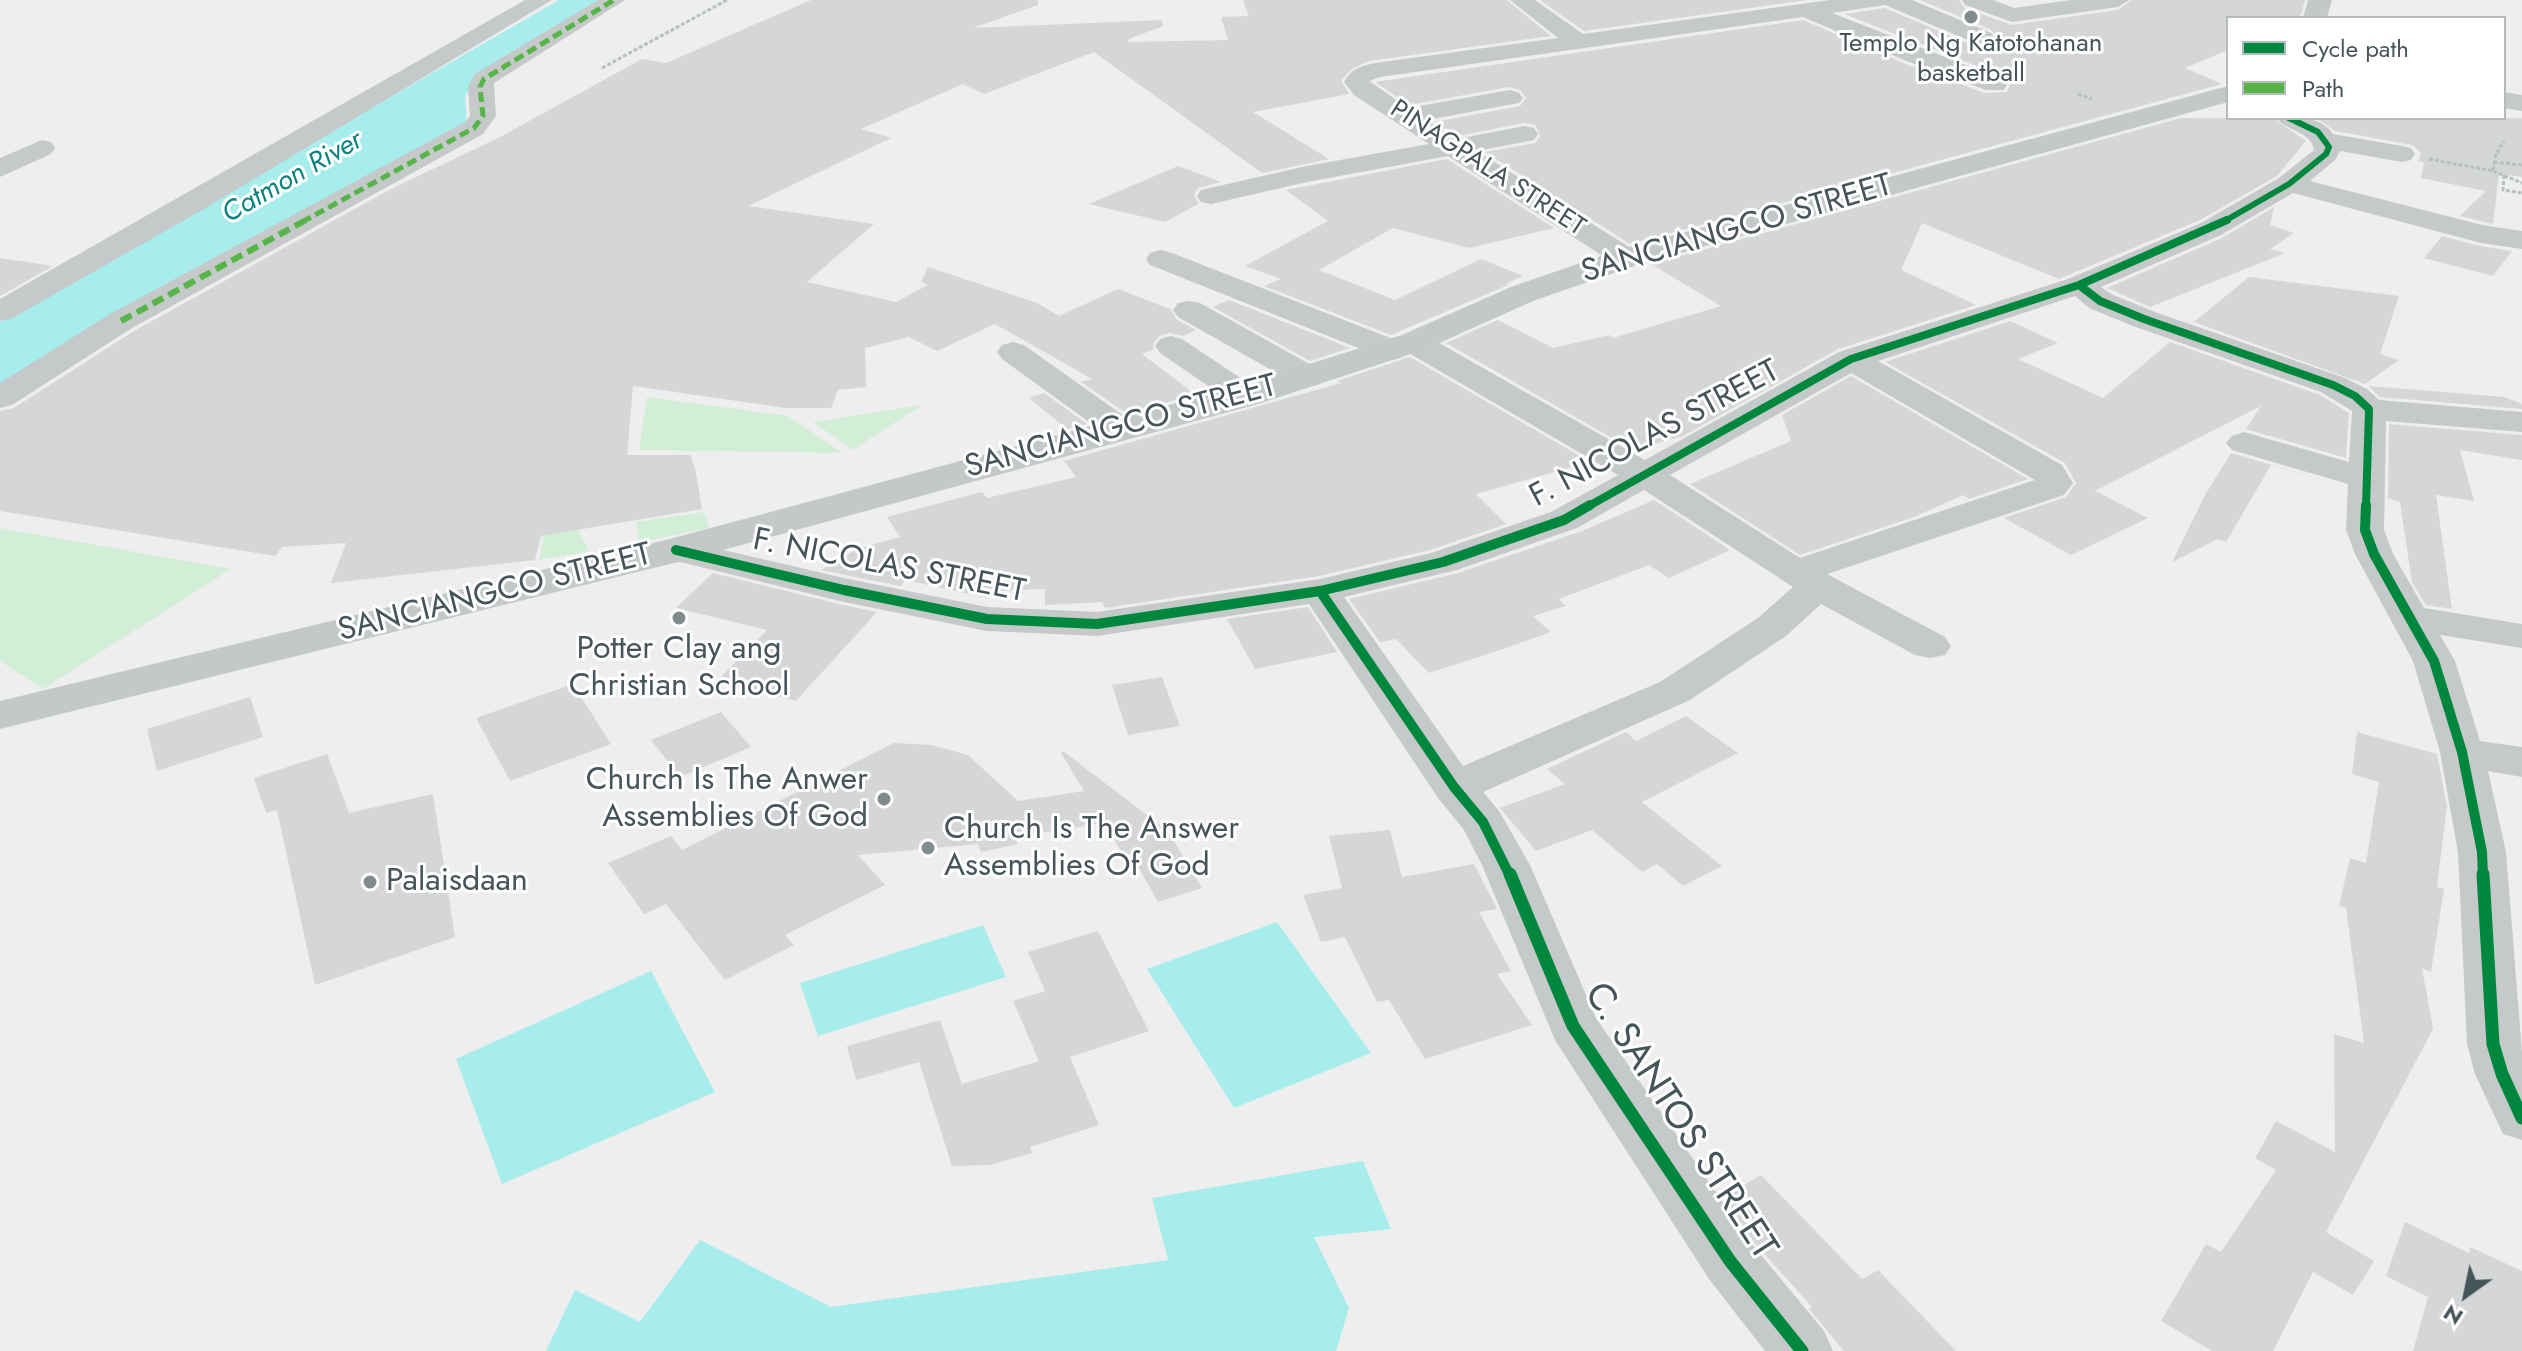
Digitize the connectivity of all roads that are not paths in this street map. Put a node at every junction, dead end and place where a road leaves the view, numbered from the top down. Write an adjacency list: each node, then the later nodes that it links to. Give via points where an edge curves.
1 (541, 0): 29 (street)
2 (614, 0): 36 (street, via 484,79 483,116 474,128 121,321)
3 (1521, 0): 10 (street)
4 (1878, 0): 8 (street)
5 (1893, 0): 9 (street)
6 (1973, 0): 7 (street, via 2012,15)
7 (2118, 0)
8 (1803, 10): 10 (street); 11 (street)
9 (1983, 38)
10 (1576, 40): 14 (street, PINAGPALA STREET, via 1359,76 1356,82 1363,90)
11 (1995, 85)
12 (2226, 95): 25 (main road, SANCIANGCO STREET)
13 (1510, 98): 14 (street)
14 (1405, 116): 18 (street, PINAGPALA STREET)
15 (2293, 120): 17 (street)
16 (1525, 134): 18 (street)
17 (2327, 141): 20 (street); 22 (street, F. NICOLAS STREET, via 2326,154)
18 (1454, 147): 23 (street); 25 (street, PINAGPALA STREET)
19 (42, 148): 21 (street)
20 (2402, 154)
21 (0, 169)
22 (2289, 184): 24 (street); 27 (street, F. NICOLAS STREET, via 2211,229)
23 (1211, 196)
24 (2522, 240)
25 (1626, 258): 31 (main road, SANCIANGCO STREET, via 1522,294)
26 (1161, 259): 31 (street)
27 (2079, 285): 33 (street, F. NICOLAS STREET); 37 (street, via 2100,301 2144,319 2333,385)
28 (1189, 310): 34 (street)
29 (0, 312)
30 (1171, 346): 35 (street)
31 (1403, 346): 34 (main road, SANCIANGCO STREET); 41 (street)
32 (1013, 352): 39 (street)
33 (1851, 359): 41 (street, F. NICOLAS STREET); 44 (street, via 2049,473 2055,483)
34 (1308, 377): 35 (main road, SANCIANGCO STREET)
35 (1245, 396): 39 (main road, SANCIANGCO STREET)
36 (0, 398)
37 (2369, 409): 38 (street); 42 (street)
38 (2522, 422)
39 (1119, 428): 43 (main road, SANCIANGCO STREET)
40 (2244, 443): 42 (street)
41 (1643, 474): 44 (street); 45 (street, F. NICOLAS STREET, via 1564,520 1443,562)
42 (2366, 478): 46 (street, via 2365,530)
43 (676, 550): 45 (street, F. NICOLAS STREET, via 987,619 1097,624); 49 (main road, SANCIANGCO STREET)
44 (1807, 579): 48 (street); 52 (street, via 1772,627 1675,691)
45 (1320, 591): 52 (street, C. SANTOS STREET)
46 (2411, 618): 47 (street); 50 (street, via 2434,661)
47 (2522, 636)
48 (1930, 646)
49 (0, 715)
50 (2462, 752): 51 (street); 53 (street, via 2482,852 2493,1044)
51 (2522, 762)
52 (1454, 787): 54 (street, C. SANTOS STREET, via 1483,822 1506,865 1573,1026 1730,1261)
53 (2522, 1118)
54 (1802, 1351)

